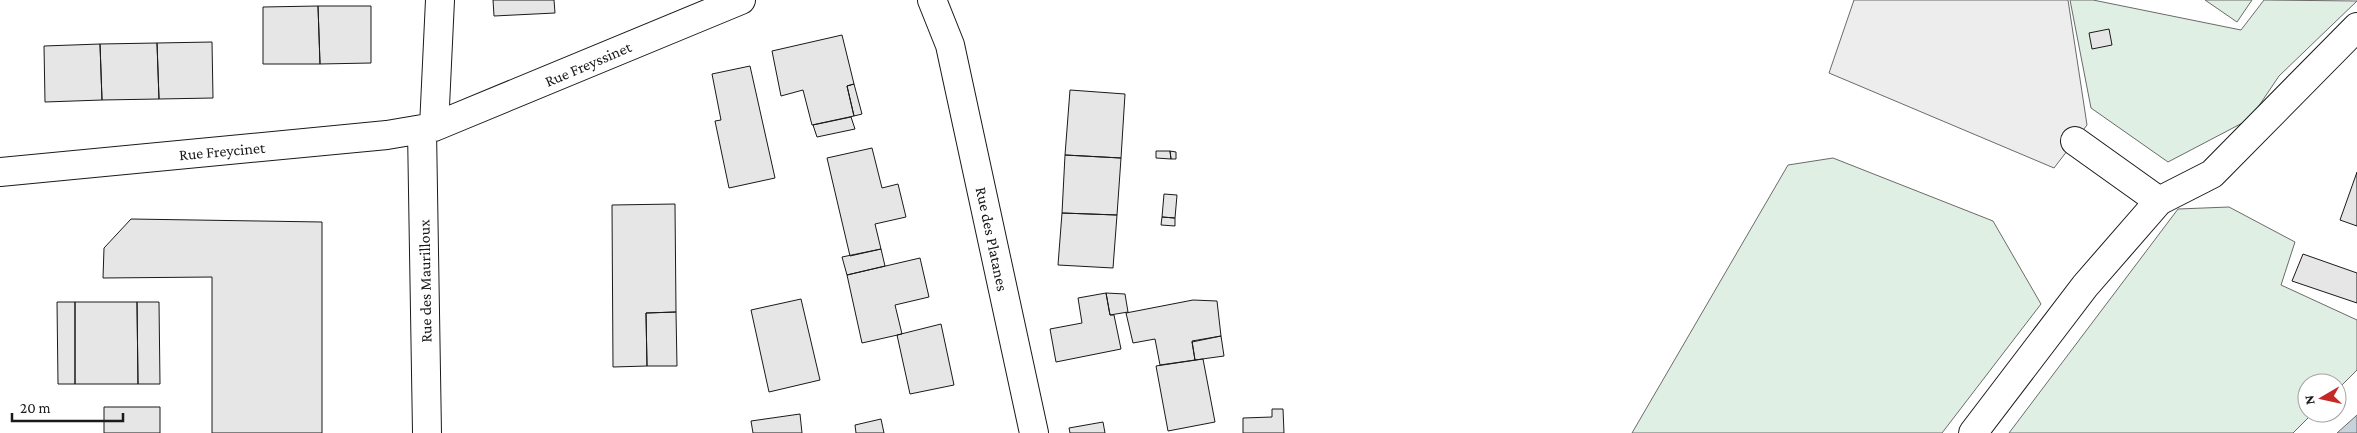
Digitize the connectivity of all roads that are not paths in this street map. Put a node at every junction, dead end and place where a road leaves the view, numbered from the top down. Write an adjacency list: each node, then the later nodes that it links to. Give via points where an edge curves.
1 (440, 0): 5 (street, Rue des Maurilloux)
2 (741, 0): 5 (street, Rue Freyssinet)
3 (932, 0): 10 (street, Rue des Platanes, via 950,45)
4 (2357, 26): 8 (street, via 2212,174)
5 (428, 128): 7 (street, Rue Freycinet); 9 (street, Rue des Maurilloux)
6 (2075, 141): 8 (street)
7 (3, 170)
8 (2159, 201): 11 (street, via 2085,286)
9 (428, 433)
10 (1034, 433)
11 (1973, 433)

